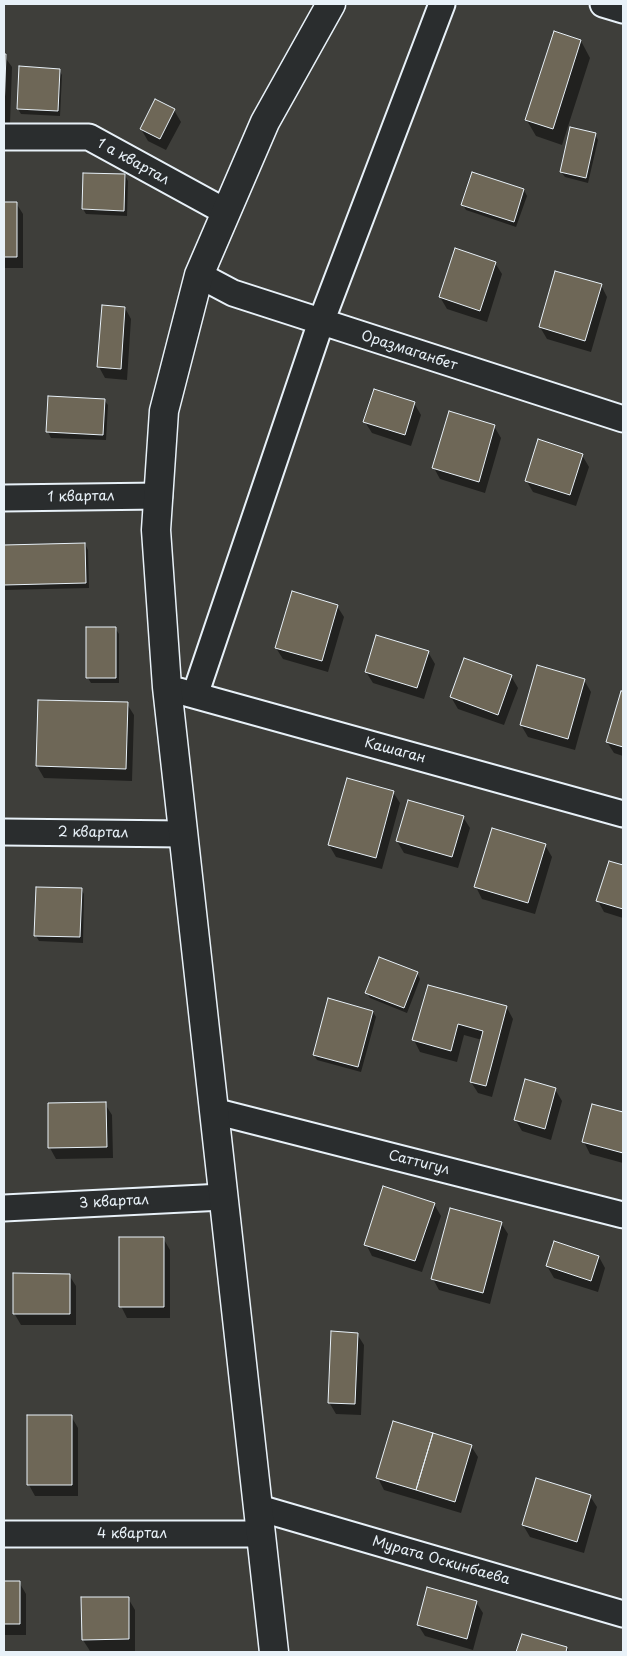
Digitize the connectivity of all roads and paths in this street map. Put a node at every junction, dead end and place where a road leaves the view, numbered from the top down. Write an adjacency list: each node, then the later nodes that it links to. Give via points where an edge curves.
1 (331, 4): 6 (main road, via 265,122)
2 (442, 4): 8 (street)
3 (603, 4): 4 (street)
4 (623, 10)
5 (4, 137): 6 (street, 1 а квартал, via 89,138)
6 (226, 212): 7 (main road)
7 (199, 275): 8 (street, Оразмаганбет, via 233,293); 10 (main road, via 164,411)
8 (320, 322): 9 (street, Оразмаганбет); 13 (street)
9 (623, 418)
10 (159, 496): 11 (street, 1 квартал); 12 (main road, via 156,530)
11 (4, 498)
12 (167, 687): 13 (street, Кашаган); 16 (main road)
13 (195, 695): 14 (street, Кашаган)
14 (623, 814)
15 (4, 832): 16 (street, 2 квартал)
16 (183, 834): 17 (main road)
17 (214, 1111): 18 (main road); 20 (street, Саттигул)
18 (224, 1197): 19 (street, 3 квартал); 21 (main road)
19 (4, 1208)
20 (623, 1215)
21 (260, 1521): 22 (street, 4 квартал); 23 (street, Мурата Оскинбаева); 24 (main road)
22 (4, 1534)
23 (623, 1614)
24 (274, 1652)

